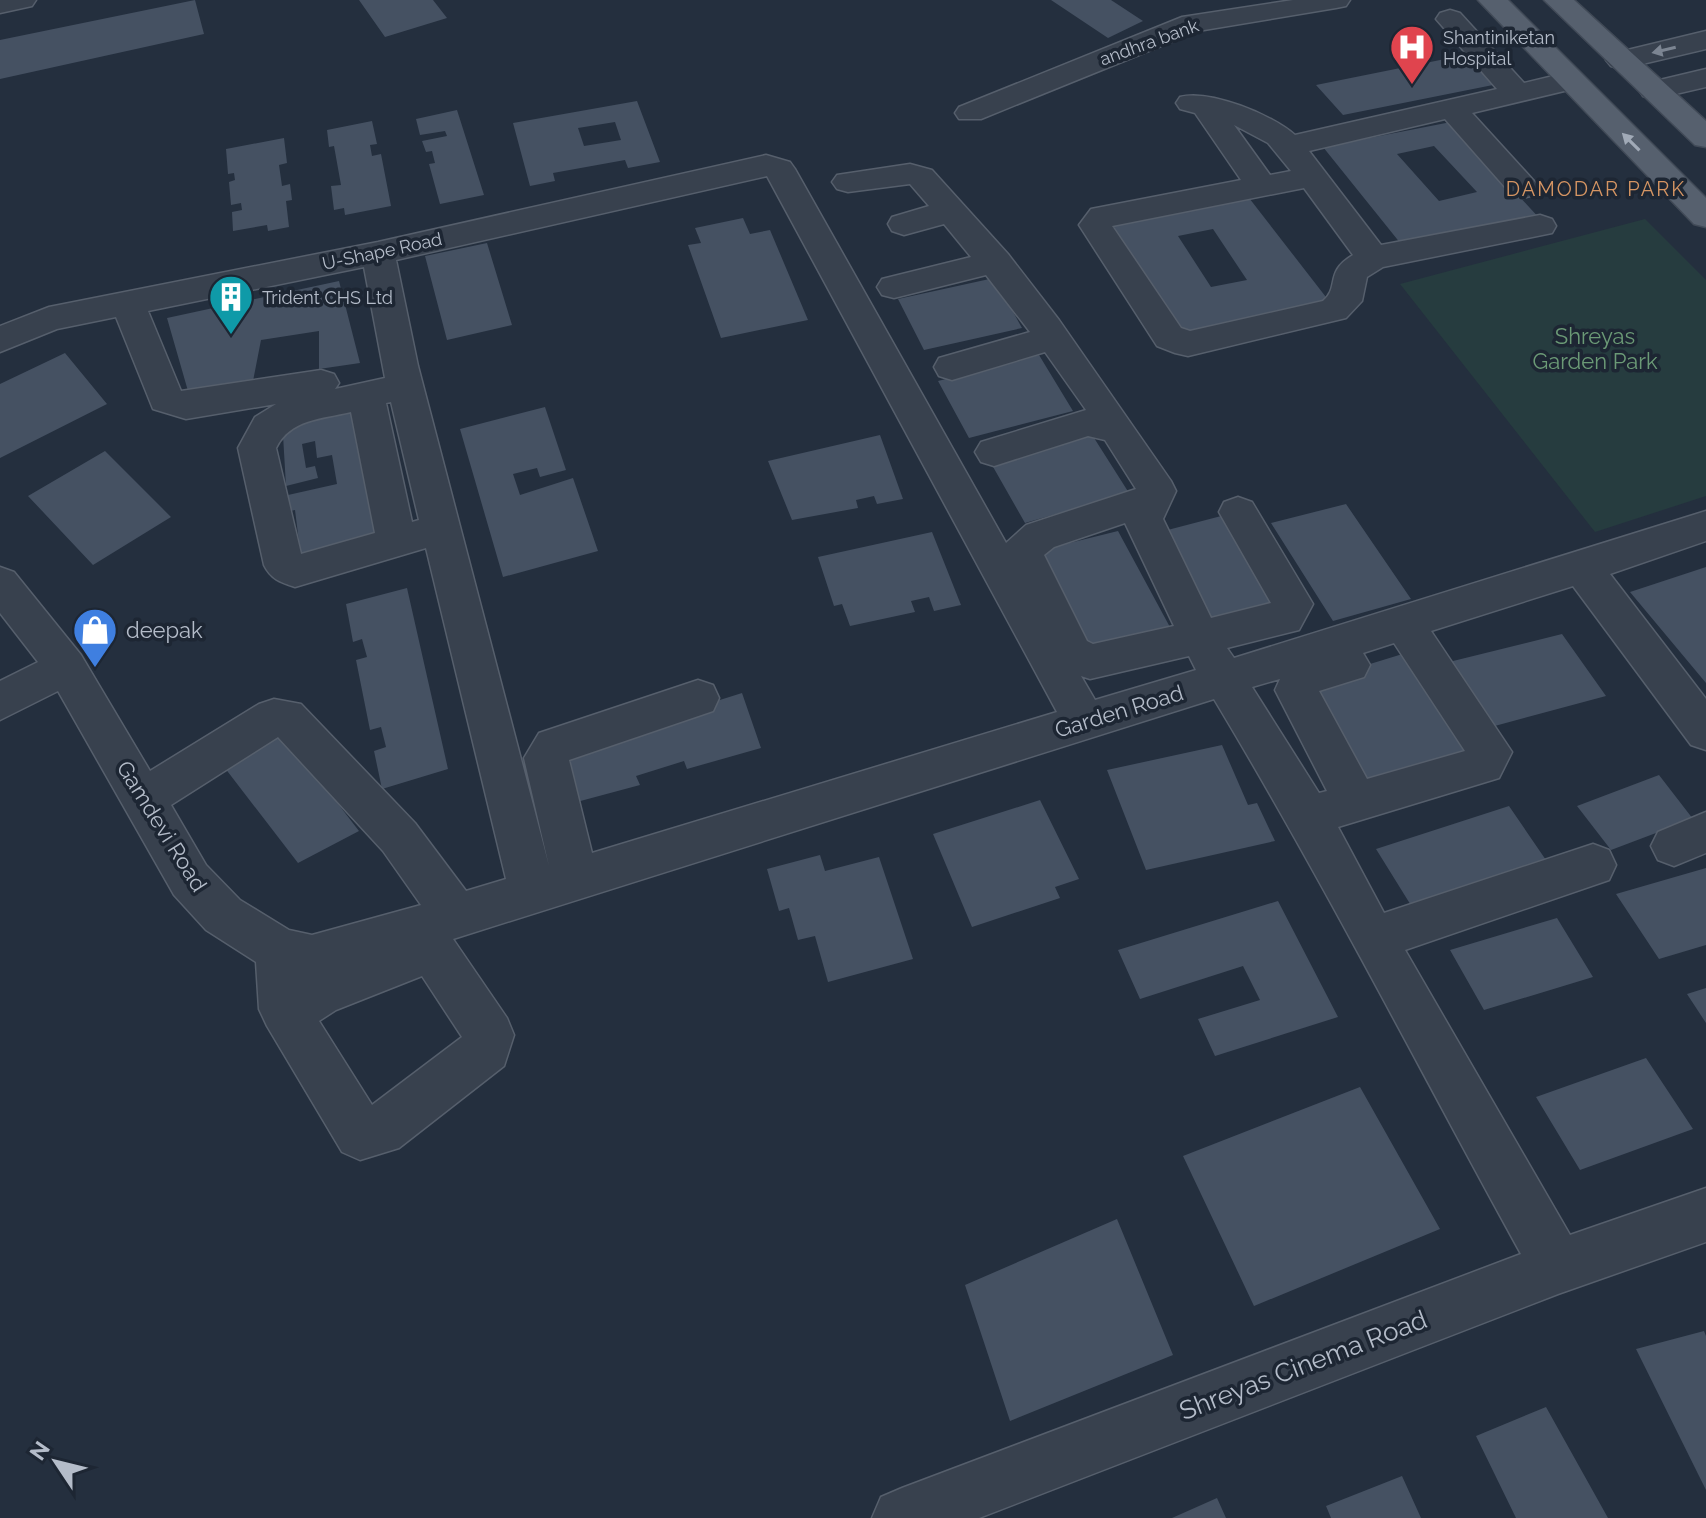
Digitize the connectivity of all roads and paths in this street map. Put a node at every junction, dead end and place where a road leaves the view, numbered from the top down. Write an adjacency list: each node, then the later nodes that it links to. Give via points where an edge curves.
1 (22, 0): 5 (street)
2 (1336, 0): 14 (street, andhra bank, via 1260,15 1180,14)
3 (1492, 0): 10 (main road)
4 (1562, 1): 8 (main road)
5 (0, 5)
6 (1450, 19): 12 (street)
7 (1706, 40): 8 (street, one-way to 8)
8 (1621, 60): 11 (main road)
9 (1706, 78): 11 (street)
10 (1570, 81): 12 (street); 22 (main road, one-way to 10)
11 (1654, 90): 15 (main road)
12 (1518, 94): 13 (street)
13 (1452, 109): 16 (street); 20 (street)
14 (970, 113)
15 (1706, 138)
16 (1289, 146): 17 (street); 19 (street, via 1276,132 1199,105)
17 (1312, 177): 19 (street); 25 (street)
18 (848, 182): 21 (street, via 921,177)
19 (1261, 186): 25 (street, via 1103,216 1095,225 1169,337 1188,344 1334,310 1345,301 1351,271)
20 (1523, 188)
21 (951, 211): 23 (street); 26 (street)
22 (1706, 217)
23 (904, 224)
24 (1540, 226): 25 (street)
25 (1373, 258)
26 (996, 262): 28 (street); 30 (street)
27 (381, 268): 29 (street, U-Shape Road, via 353,288 345,278 300,284 292,270); 33 (street); 49 (street, U-Shape Road, via 766,165 779,169)
28 (894, 287)
29 (128, 303): 31 (street, U-Shape Road, via 49,319); 33 (street, via 166,400 186,406 283,377)
30 (1052, 338): 32 (street); 35 (street)
31 (0, 340)
32 (952, 367)
33 (402, 376): 34 (street); 40 (street)
34 (366, 396): 41 (street); 41 (street, via 282,415 268,426 257,448 284,565 295,571)
35 (1117, 429): 36 (street, via 1088,423); 37 (street, via 1157,491)
36 (994, 452)
37 (1154, 498): 45 (street, via 1143,519); 45 (street, via 1040,536 1022,551 1072,653 1090,662)
38 (1238, 512): 45 (street, via 1293,604 1284,618)
39 (1706, 526): 42 (street, Garden Road)
40 (441, 529): 41 (street); 56 (street)
41 (397, 542)
42 (1582, 568): 44 (street, Garden Road); 50 (street)
43 (0, 583): 46 (street, Gamdevi Road)
44 (1410, 633): 45 (street, Garden Road); 52 (street, via 1301,679 1296,690); 52 (street, via 1490,752 1483,765)
45 (1213, 659): 49 (street, Garden Road); 53 (street)
46 (66, 667): 48 (street); 51 (street, Gamdevi Road)
47 (698, 698): 55 (street, via 554,746 546,758)
48 (0, 702)
49 (1084, 721): 55 (street, Garden Road)
50 (1706, 732)
51 (143, 799): 57 (street, via 274,717 286,717 399,837); 59 (street, Gamdevi Road, via 190,880 223,915)
52 (1356, 802): 53 (street)
53 (1309, 816): 58 (street)
54 (1593, 865): 58 (street)
55 (575, 879): 56 (street, Garden Road)
56 (532, 892): 57 (street, Gamdevi Road)
57 (435, 931): 59 (street, Gamdevi Road, via 312,958); 60 (street); 60 (street, via 489,1035 486,1049 381,1130 360,1134)
58 (1373, 939): 62 (street)
59 (279, 950): 60 (street)
60 (287, 1014)
61 (1706, 1215): 62 (street, Shreyas Cinema Road)
62 (1558, 1267): 63 (street, Shreyas Cinema Road)
63 (902, 1518)

